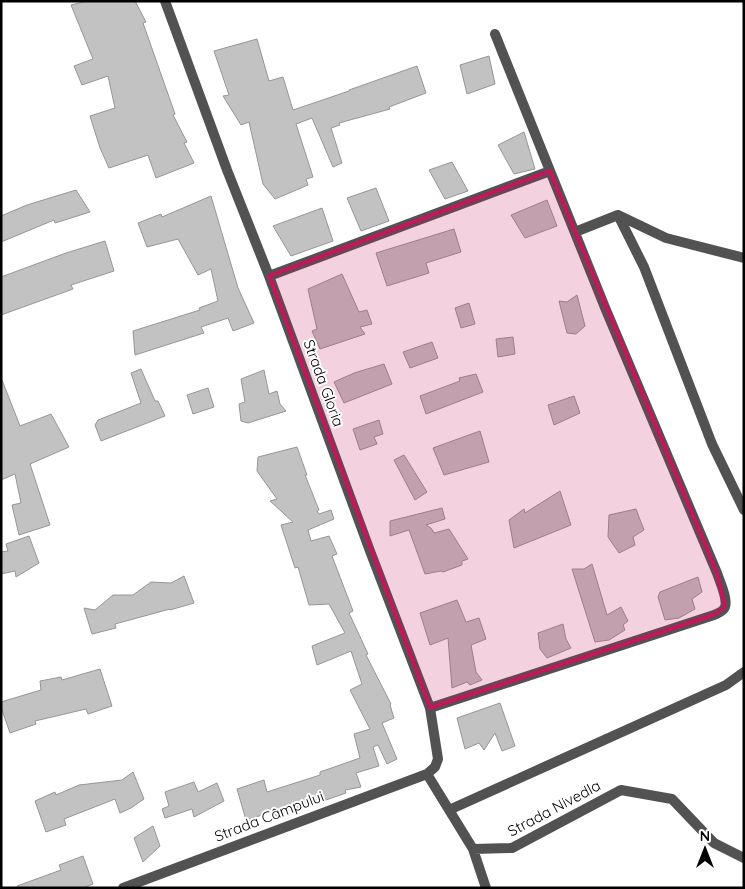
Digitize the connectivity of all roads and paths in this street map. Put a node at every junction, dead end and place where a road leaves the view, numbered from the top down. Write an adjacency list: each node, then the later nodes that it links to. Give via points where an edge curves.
1 (165, 1): 7 (street, Strada Gloria)
2 (495, 34): 3 (street)
3 (550, 171): 5 (street); 7 (street)
4 (618, 215): 5 (street); 6 (street, via 666,238); 8 (street, via 644,267 712,444)
5 (575, 232): 10 (street, via 718,573 725,607 714,615)
6 (744, 258)
7 (269, 276): 10 (street, Strada Gloria)
8 (744, 510)
9 (744, 672): 12 (street, via 726,685)
10 (430, 708): 11 (street, Strada Gloria, via 438,759)
11 (427, 774): 12 (street); 15 (street, Strada Câmpului)
12 (449, 810): 13 (street)
13 (473, 849): 14 (street, Strada Nivedla, via 512,848 621,790 672,799 714,843); 16 (street)
14 (744, 858)
15 (123, 888)
16 (486, 888)

